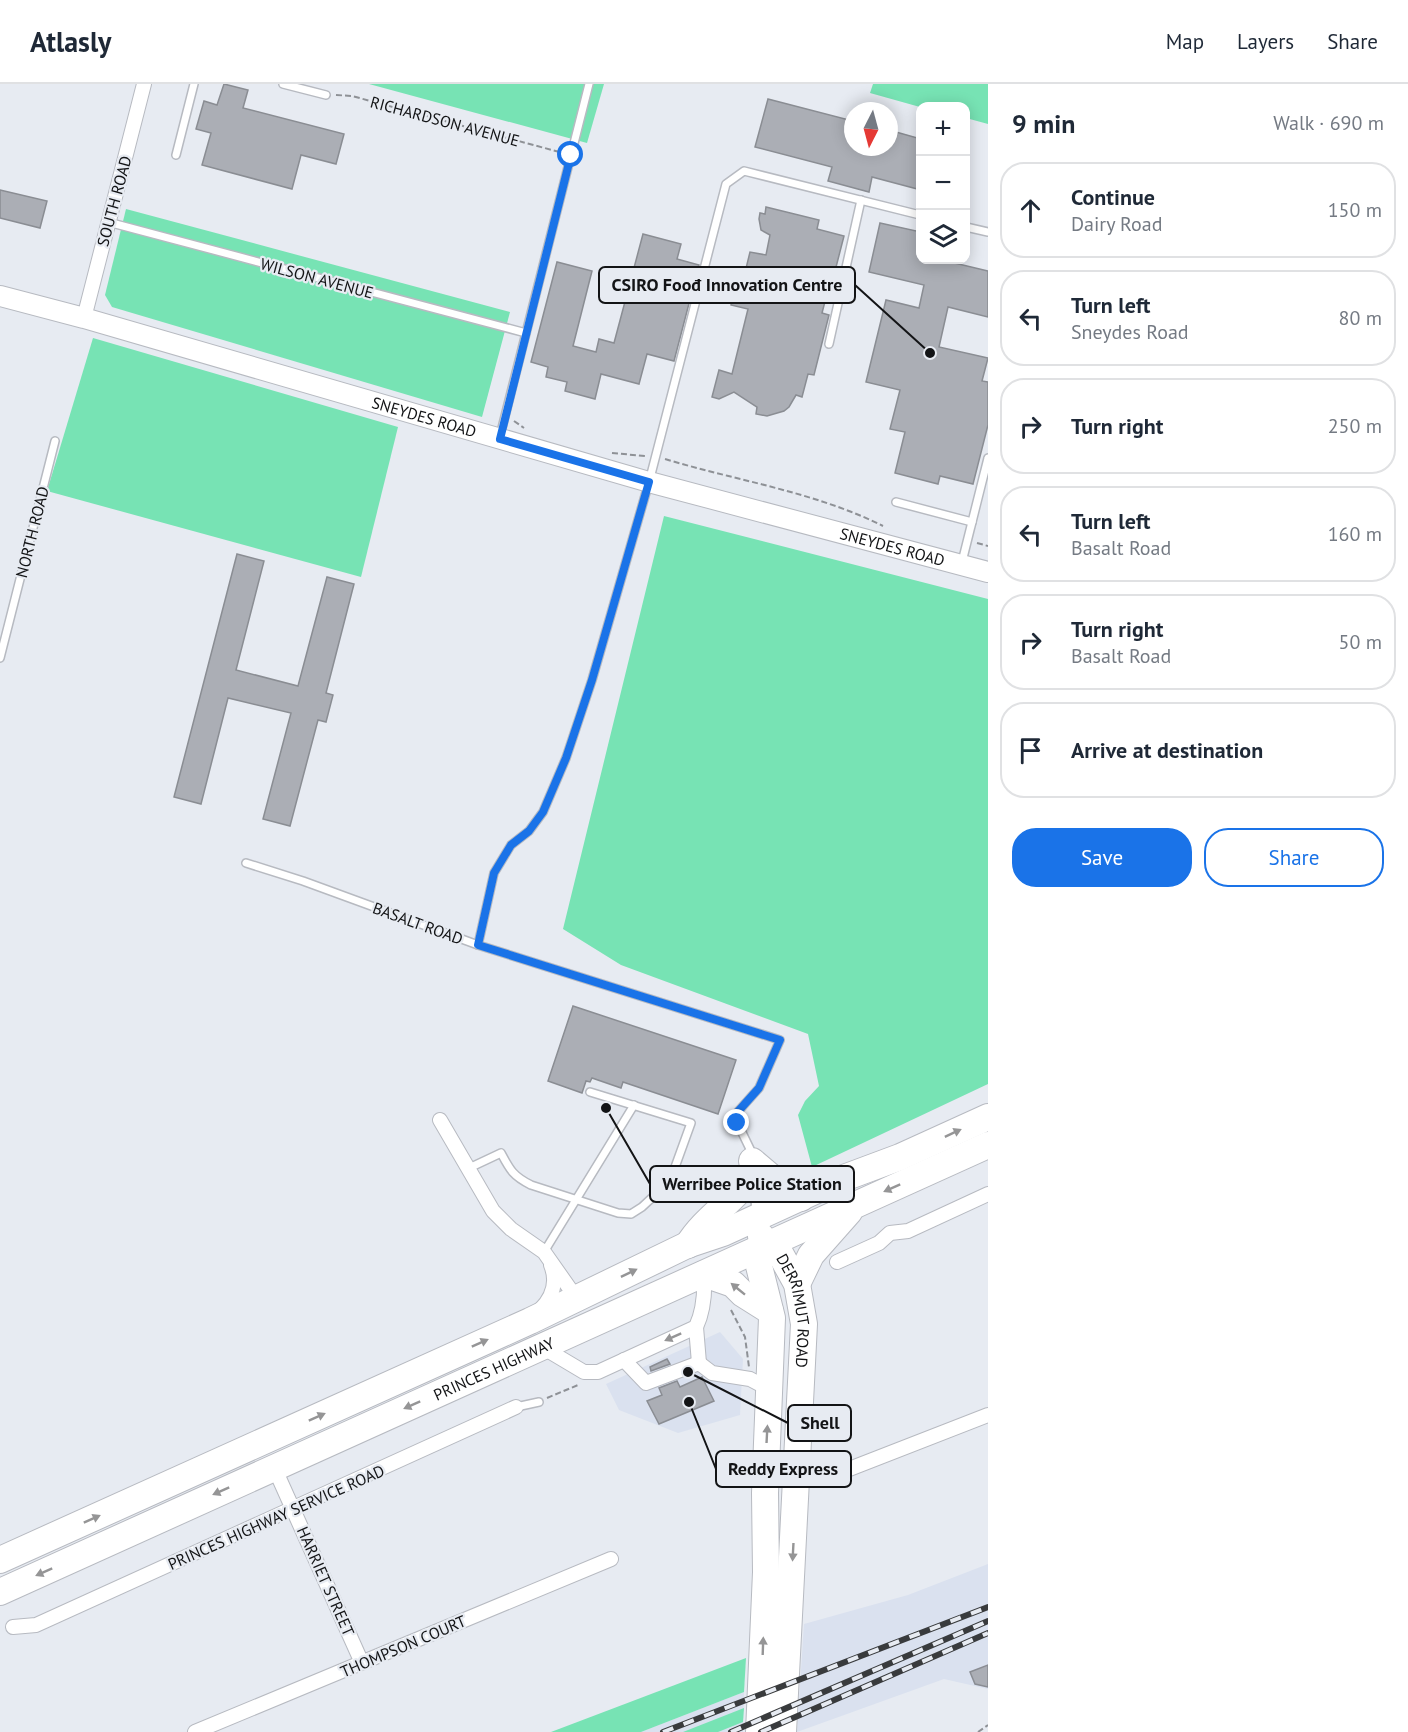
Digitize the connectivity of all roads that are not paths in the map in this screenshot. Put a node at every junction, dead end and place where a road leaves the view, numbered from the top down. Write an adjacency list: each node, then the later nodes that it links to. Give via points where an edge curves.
1 (144, 84): 9 (street, SOUTH ROAD)
2 (194, 84): 6 (lane)
3 (283, 84): 5 (lane)
4 (589, 84): 14 (lane)
5 (326, 95)
6 (176, 155)
7 (861, 200): 8 (lane); 15 (lane); 19 (lane, via 744,171 726,184)
8 (916, 214)
9 (108, 222): 13 (street, SOUTH ROAD); 14 (lane, WILSON AVENUE)
10 (970, 228): 11 (lane)
11 (988, 232)
12 (0, 296): 13 (main road, SNEYDES ROAD)
13 (84, 318): 16 (main road, SNEYDES ROAD)
14 (526, 333): 16 (lane)
15 (829, 344)
16 (500, 439): 19 (main road, SNEYDES ROAD)
17 (55, 441): 24 (lane, NORTH ROAD)
18 (988, 458): 21 (lane)
19 (649, 482): 22 (main road, SNEYDES ROAD); 26 (lane, via 566,758 543,812 529,831 511,845 494,873)
20 (896, 502): 21 (lane)
21 (972, 522): 22 (lane)
22 (961, 565): 23 (main road, SNEYDES ROAD)
23 (988, 572)
24 (0, 658)
25 (246, 863): 26 (lane, BASALT ROAD)
26 (478, 945): 32 (lane, BASALT ROAD, via 780,1040 759,1088 734,1116 750,1149)
27 (590, 1092): 28 (lane)
28 (634, 1105): 36 (lane); 36 (lane, via 690,1122 670,1181 631,1214)
29 (988, 1117): 35 (highway, PRINCES HIGHWAY, one-way to 29)
30 (440, 1120): 33 (street)
31 (988, 1145): 37 (highway, PRINCES HIGHWAY, one-way to 37)
32 (752, 1167): 35 (highway); 38 (lane, BASALT ROAD); 39 (highway, via 726,1204 697,1230)
33 (466, 1169): 36 (lane, via 501,1153 518,1178); 41 (street, via 492,1211)
34 (988, 1194): 42 (street, via 908,1231 890,1233 879,1243)
35 (801, 1198): 38 (highway, PRINCES HIGHWAY)
36 (575, 1200): 41 (lane)
37 (854, 1206): 40 (highway, PRINCES HIGHWAY); 44 (highway, via 812,1255)
38 (756, 1218): 39 (highway, PRINCES HIGHWAY); 40 (highway)
39 (687, 1245): 46 (highway, PRINCES HIGHWAY, one-way to 39)
40 (764, 1246): 43 (highway, PRINCES HIGHWAY); 44 (highway, DERRIMUT ROAD, via 781,1255); 45 (highway, DERRIMUT ROAD, via 759,1266)
41 (544, 1252): 46 (street); 47 (street, via 554,1274 553,1287 548,1302)
42 (837, 1262)
43 (704, 1274): 45 (highway, one-way to 43, via 733,1284); 46 (highway, PRINCES HIGHWAY); 48 (street, via 705,1290)
44 (797, 1284): 67 (highway, DERRIMUT ROAD, one-way to 67, via 804,1324)
45 (770, 1311): 52 (highway, DERRIMUT ROAD)
46 (580, 1314): 47 (highway, PRINCES HIGHWAY); 49 (highway, PRINCES HIGHWAY)
47 (530, 1321): 56 (highway, PRINCES HIGHWAY, one-way to 47)
48 (696, 1327): 50 (street, one-way to 50); 51 (street)
49 (542, 1347): 50 (street, via 584,1372 598,1372); 57 (highway, PRINCES HIGHWAY, one-way to 57)
50 (624, 1360): 51 (street, via 646,1383)
51 (699, 1363): 52 (street, via 712,1373)
52 (760, 1384): 66 (highway, DERRIMUT ROAD, one-way to 52, via 766,1572)
53 (539, 1402): 54 (lane, PRINCES HIGHWAY SERVICE ROAD)
54 (516, 1407): 59 (street, PRINCES HIGHWAY SERVICE ROAD)
55 (988, 1415): 58 (street)
56 (264, 1441): 57 (highway); 61 (highway, PRINCES HIGHWAY, one-way to 56)
57 (274, 1467): 59 (street, HARRIET STREET); 62 (highway, PRINCES HIGHWAY, one-way to 62)
58 (839, 1473)
59 (293, 1509): 63 (street, PRINCES HIGHWAY SERVICE ROAD, via 36,1625); 64 (street, HARRIET STREET)
60 (611, 1559): 64 (street, THOMPSON COURT)
61 (0, 1560)
62 (0, 1592)
63 (13, 1628)
64 (362, 1663): 65 (street, THOMPSON COURT)
65 (195, 1732)
66 (759, 1732)
67 (783, 1732)

